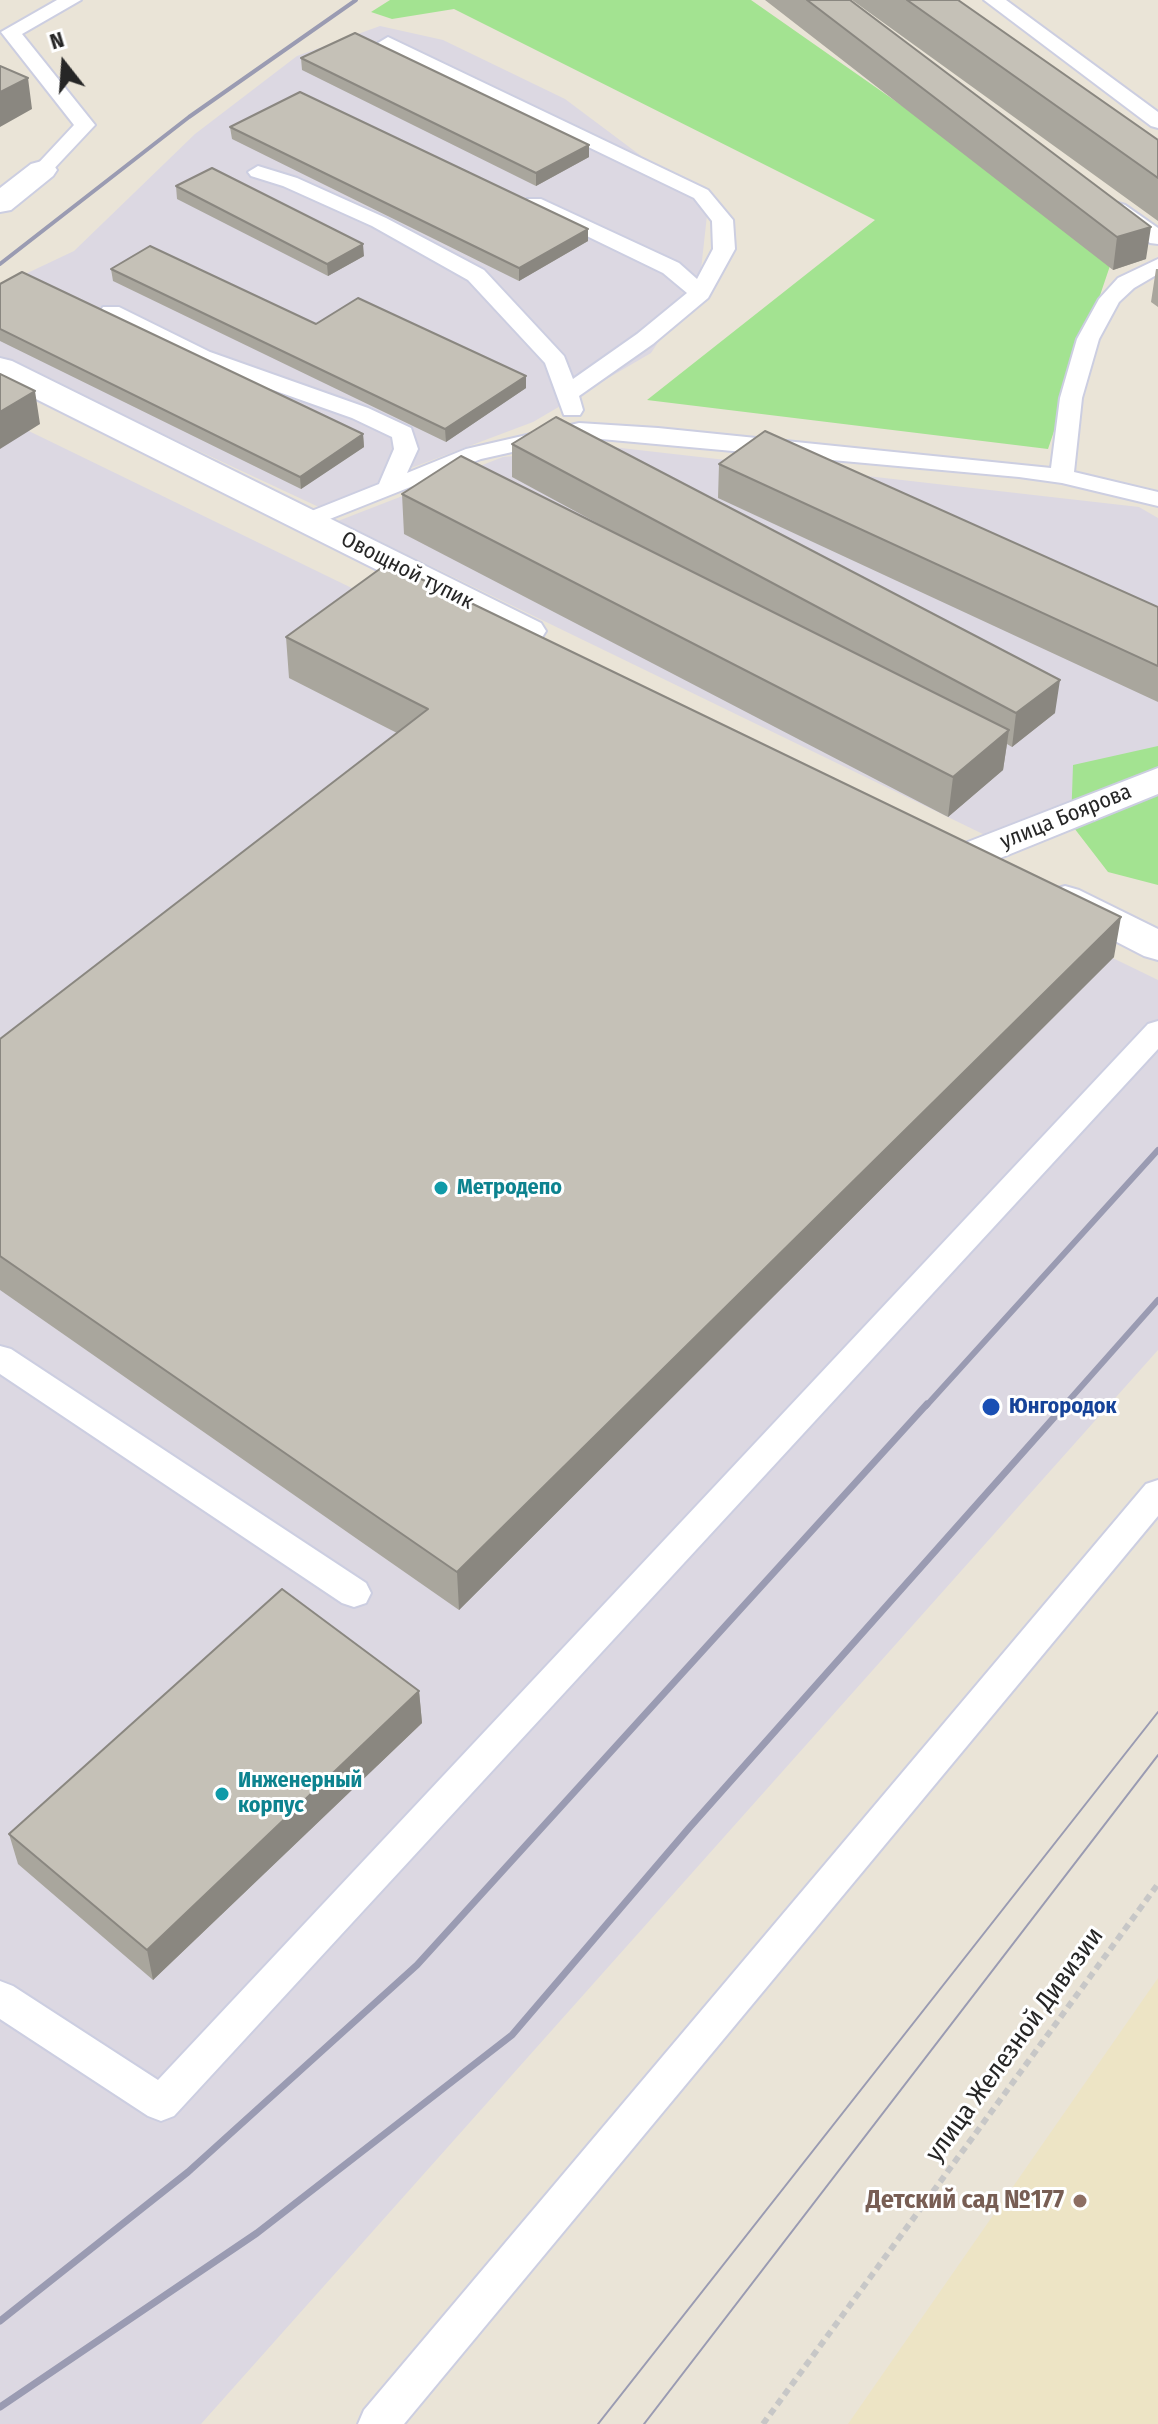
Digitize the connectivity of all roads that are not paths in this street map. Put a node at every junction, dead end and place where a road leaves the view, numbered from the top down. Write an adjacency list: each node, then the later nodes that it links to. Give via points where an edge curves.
1 (71, 0): 5 (lane, via 11,32 85,125)
2 (994, 0): 4 (lane)
3 (388, 43): 12 (lane, via 701,194 722,220 724,249)
4 (1158, 122)
5 (42, 170): 9 (street)
6 (258, 172): 15 (lane, via 379,222 476,275 556,361)
7 (1095, 192): 10 (lane)
8 (513, 193): 12 (lane, via 671,268)
9 (0, 203)
10 (1158, 238)
11 (1158, 265): 17 (lane, via 1110,299 1088,339 1071,398)
12 (700, 293): 15 (lane)
13 (111, 312): 18 (lane, via 202,357 403,433 406,449)
14 (0, 368): 20 (street, Овощной тупик)
15 (567, 394): 16 (lane)
16 (579, 430): 17 (lane); 18 (lane, via 474,454)
17 (1062, 476): 19 (lane)
18 (389, 487): 20 (lane)
19 (1158, 499)
20 (307, 521): 21 (street, Овощной тупик)
21 (562, 648)
22 (1158, 780): 23 (street, улица Боярова, via 960,847)
23 (1158, 946)
24 (1158, 1031): 28 (lane, via 161,2103)
25 (0, 1358): 27 (lane)
26 (1158, 1493): 29 (lane)
27 (354, 1593)
28 (0, 1998)
29 (378, 2424)

